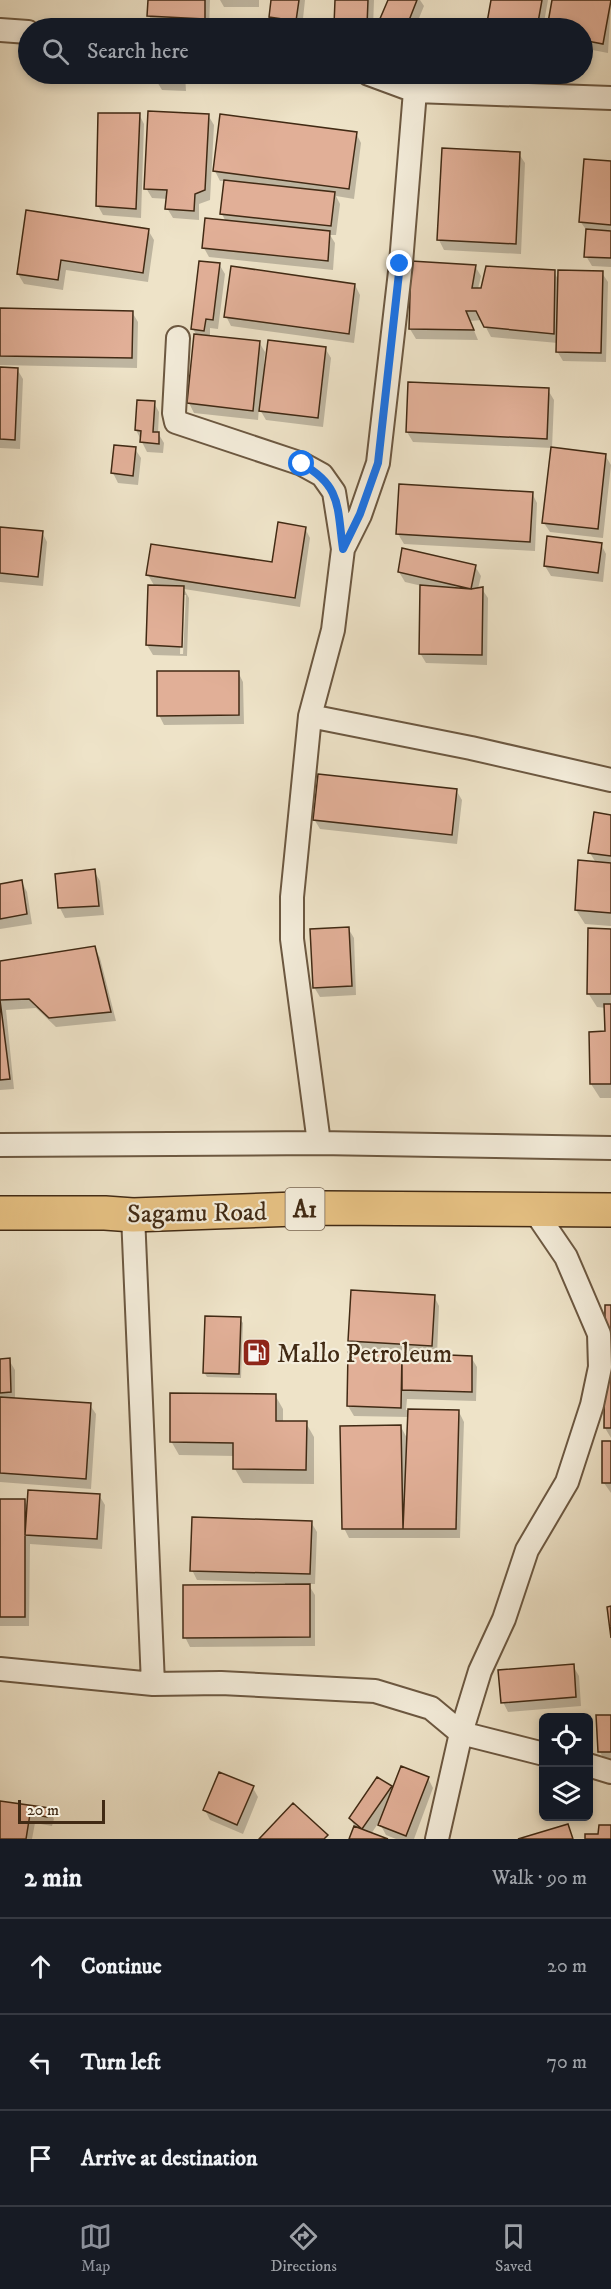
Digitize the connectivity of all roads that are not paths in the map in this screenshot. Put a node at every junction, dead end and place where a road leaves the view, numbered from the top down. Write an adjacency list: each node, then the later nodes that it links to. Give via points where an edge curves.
1 (0, 30): 2 (street)
2 (18, 31)
3 (396, 84): 4 (street)
4 (415, 91): 5 (street); 7 (street, via 378,463)
5 (611, 98)
6 (178, 338): 7 (street, via 176,422 302,464 322,475 334,492)
7 (343, 549): 8 (street, via 333,630)
8 (310, 716): 9 (street); 10 (street, via 292,897 292,939)
9 (611, 780)
10 (319, 1143): 11 (street); 12 (street)
11 (0, 1145)
12 (611, 1148)
13 (534, 1210): 14 (highway, Sagamu Road / A1); 16 (highway, Sagamu Road / A1, via 324,1208); 19 (street, via 566,1257 598,1334 600,1367 592,1406 567,1482 527,1550 504,1619 480,1671)
14 (611, 1210)
15 (0, 1213): 16 (highway, Sagamu Road / A1)
16 (133, 1215): 18 (street)
17 (0, 1669): 18 (street)
18 (153, 1684): 19 (street, via 221,1683 375,1691 431,1708)
19 (461, 1733): 20 (street); 23 (street)
20 (539, 1753)
21 (593, 1767): 22 (street)
22 (611, 1772)
23 (437, 1839)

